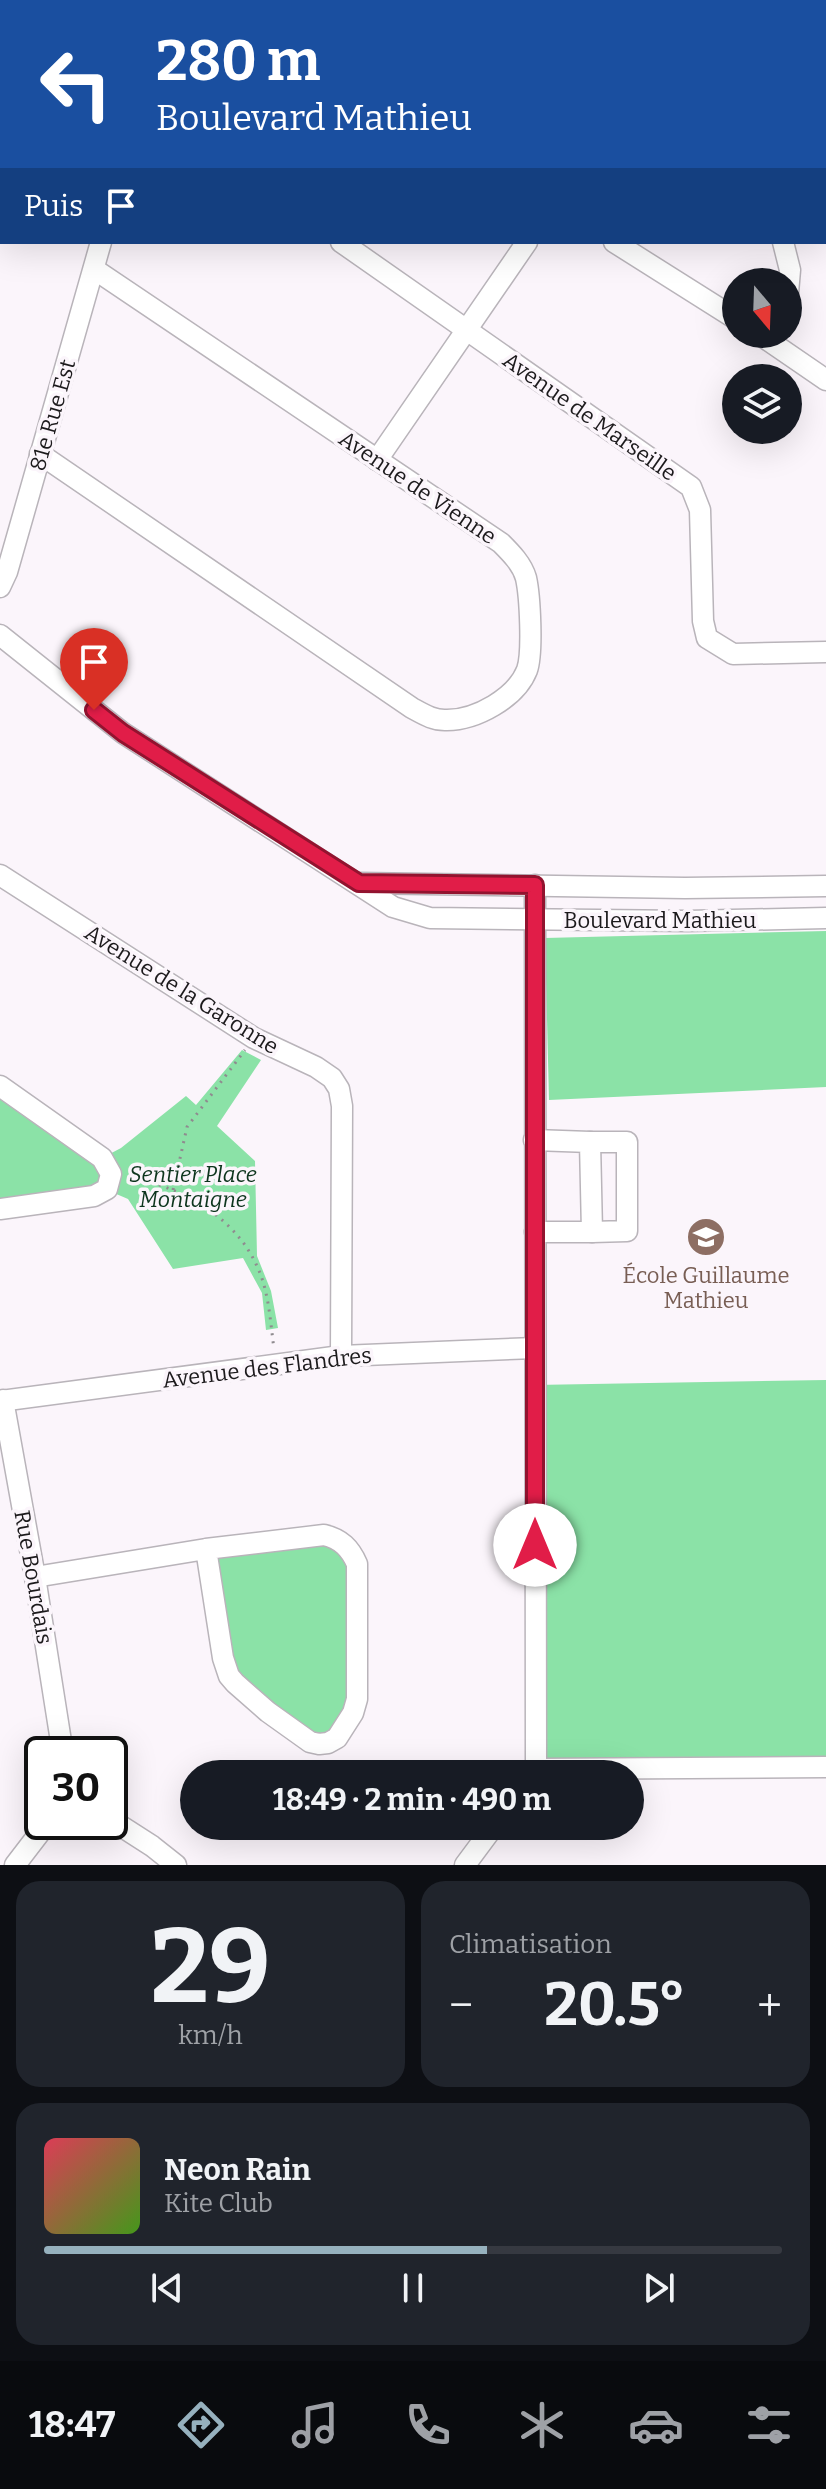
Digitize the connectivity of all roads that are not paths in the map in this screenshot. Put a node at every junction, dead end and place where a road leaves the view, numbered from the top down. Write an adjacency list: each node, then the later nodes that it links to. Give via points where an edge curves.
1 (100, 244): 7 (street, 81e Rue Est)
2 (344, 244): 9 (street, Avenue de Marseille)
3 (526, 244): 9 (street)
4 (617, 244): 8 (street)
5 (784, 244): 6 (street)
6 (790, 268)
7 (94, 269): 12 (street, 81e Rue Est); 13 (street, Avenue de Vienne)
8 (722, 310)
9 (468, 330): 13 (street); 16 (street, Avenue de Marseille, via 691,487 700,510 707,638 733,654)
10 (779, 348): 11 (street)
11 (826, 380)
12 (40, 454): 13 (street, Avenue de Vienne, via 412,708 447,720 474,715 498,703 526,673 531,655 526,579 501,543); 14 (street, 81e Rue Est)
13 (377, 460)
14 (0, 587)
15 (0, 635): 18 (street, Boulevard Mathieu, via 123,733)
16 (826, 652)
17 (0, 875): 30 (street, Avenue de la Garonne, via 254,1038 332,1078 342,1106)
18 (359, 883): 19 (street, Boulevard Mathieu); 22 (street, Boulevard Mathieu, via 393,907 430,918)
19 (535, 885): 20 (street, Boulevard Mathieu); 22 (street)
20 (826, 886)
21 (826, 918): 22 (street, Boulevard Mathieu)
22 (535, 920): 24 (street)
23 (0, 1086): 26 (street, via 102,1158 111,1174 107,1189 94,1196)
24 (534, 1140): 25 (street); 27 (street)
25 (590, 1142): 28 (street); 28 (street, via 627,1142 627,1231)
26 (0, 1209)
27 (535, 1232): 28 (street); 29 (street)
28 (592, 1232)
29 (535, 1348): 30 (street, Avenue des Flandres); 35 (street)
30 (341, 1356): 31 (street, Avenue des Flandres)
31 (1, 1400): 33 (street, Rue Bourdais)
32 (206, 1549): 32 (street, via 324,1535 352,1553 357,1564 357,1699 337,1738 310,1742 229,1676); 33 (street)
33 (35, 1577): 34 (street, Rue Bourdais)
34 (60, 1736)
35 (534, 1760)
36 (826, 1767): 37 (street)
37 (644, 1770)
38 (128, 1831): 42 (street)
39 (34, 1840): 41 (street)
40 (484, 1840): 43 (street)
41 (15, 1865)
42 (176, 1865)
43 (465, 1865)

